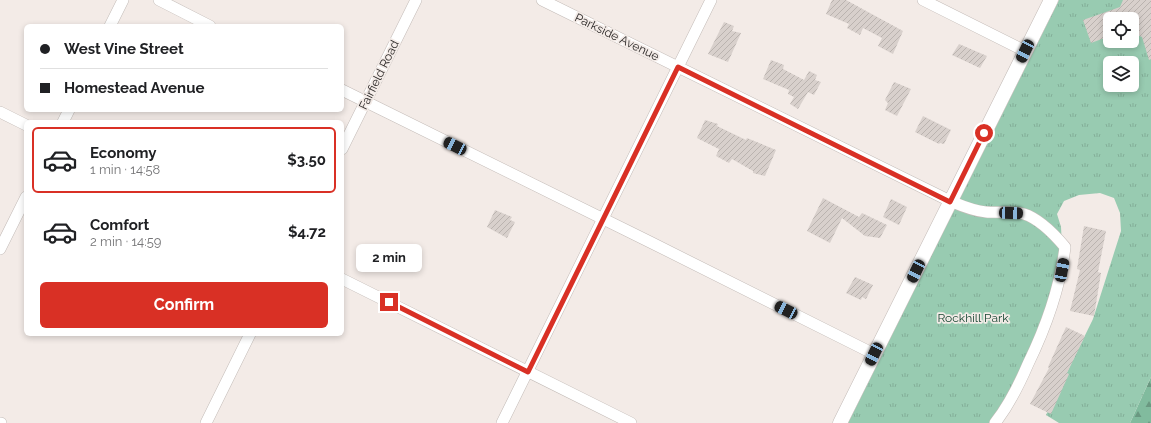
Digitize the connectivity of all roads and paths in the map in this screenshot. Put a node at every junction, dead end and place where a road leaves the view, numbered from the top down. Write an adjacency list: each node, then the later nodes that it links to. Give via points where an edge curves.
1 (123, 0): 8 (street)
2 (159, 0): 9 (street)
3 (416, 0): 13 (street, Fairfield Road)
4 (542, 0): 11 (street, Parkside Avenue)
5 (711, 0): 11 (street)
6 (923, 0): 10 (street)
7 (1051, 0): 10 (street)
8 (111, 24)
9 (206, 24)
10 (1025, 51): 18 (street)
11 (678, 67): 18 (street, Parkside Avenue); 19 (street)
12 (344, 91): 13 (street)
13 (366, 102): 16 (street, Fairfield Road); 19 (street)
14 (0, 112): 15 (street)
15 (24, 124)
16 (344, 145)
17 (24, 201): 20 (street)
18 (950, 202): 23 (street); 29 (street, Parkside Avenue, via 986,212 1023,214 1039,222 1065,247 1060,278 1048,320 1012,399)
19 (602, 219): 23 (street); 24 (street)
20 (0, 249)
21 (344, 280): 24 (street)
22 (249, 336): 25 (street)
23 (874, 354): 28 (street)
24 (528, 372): 26 (street); 27 (street)
25 (206, 423)
26 (502, 423)
27 (631, 423)
28 (840, 423)
29 (995, 423)

